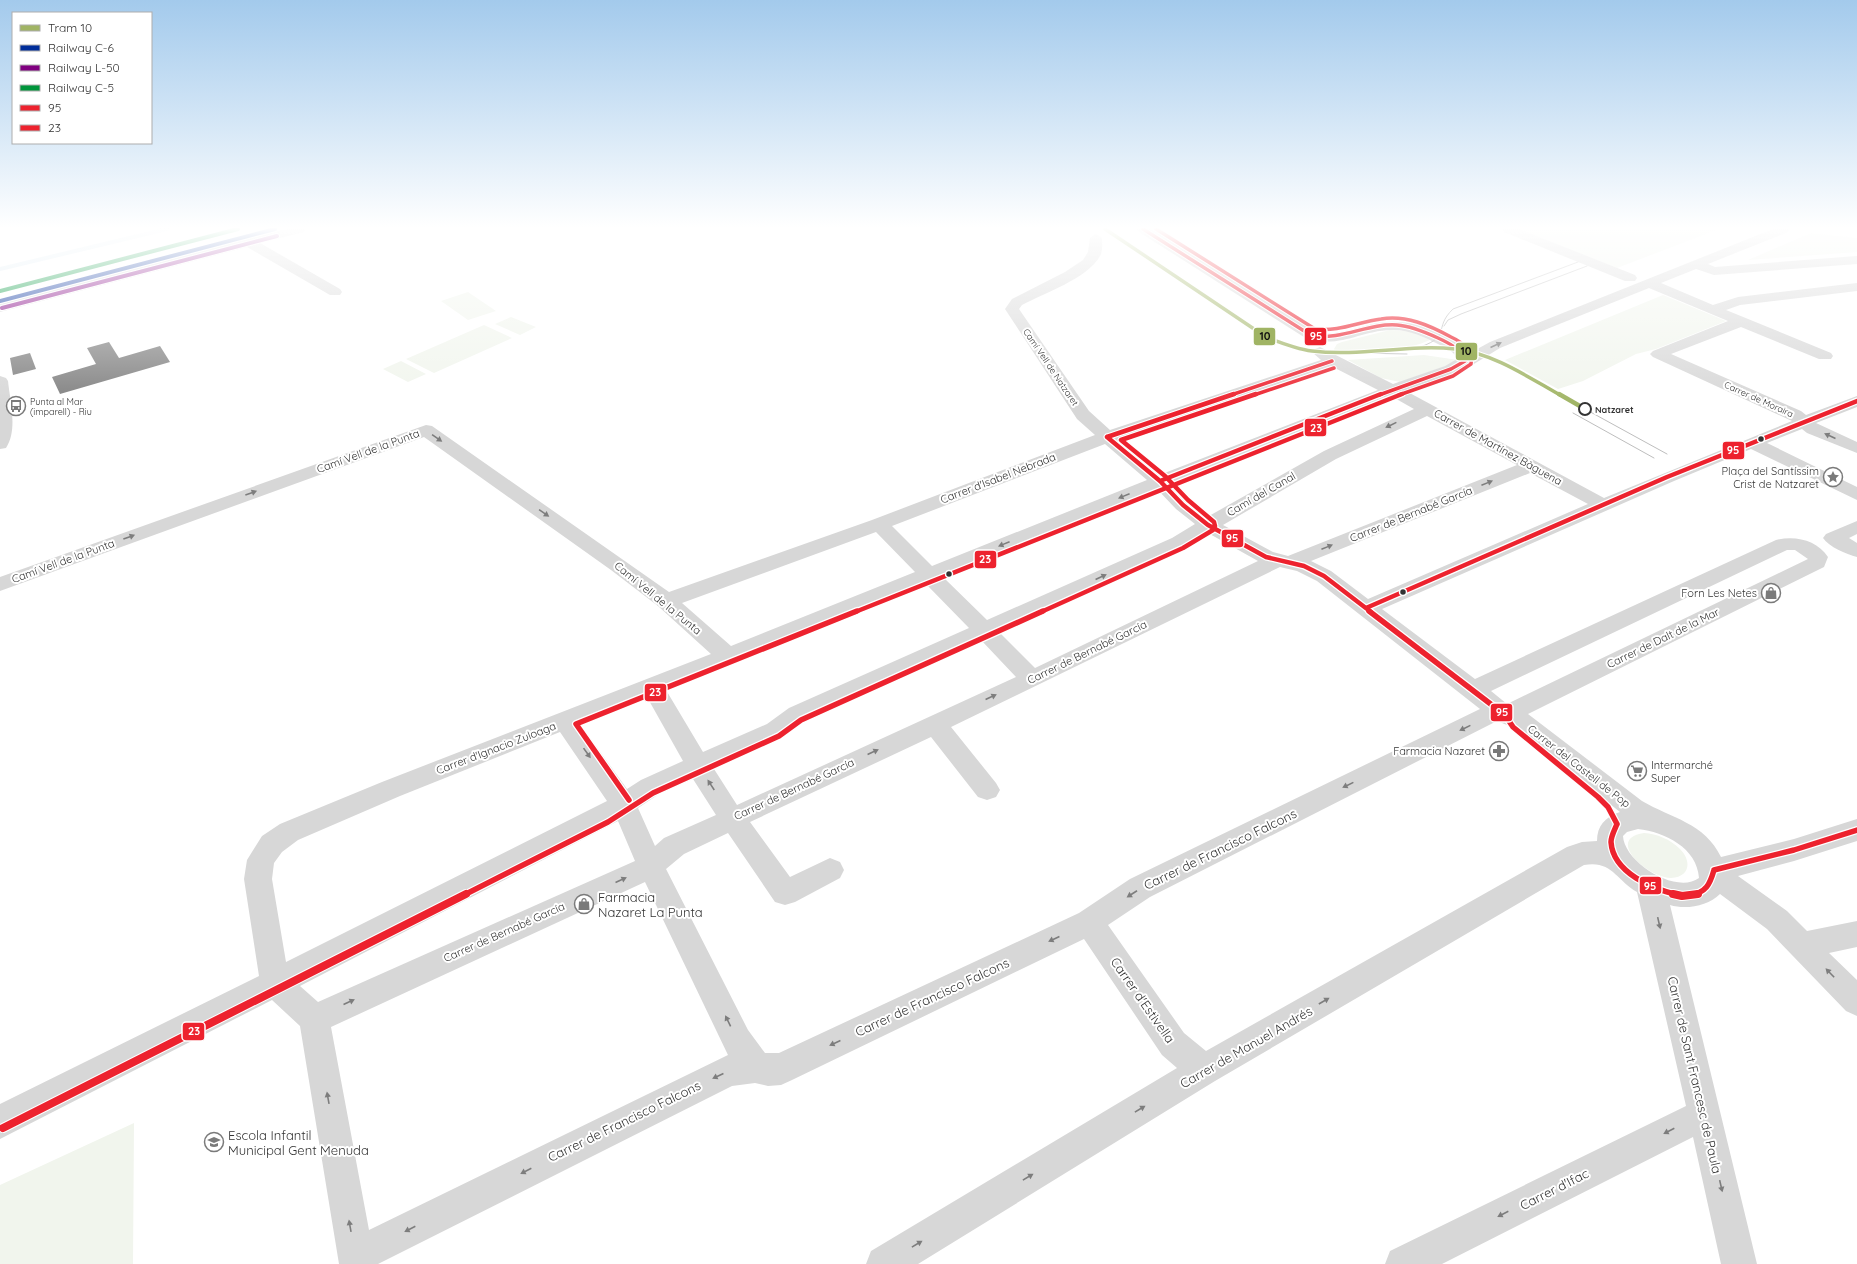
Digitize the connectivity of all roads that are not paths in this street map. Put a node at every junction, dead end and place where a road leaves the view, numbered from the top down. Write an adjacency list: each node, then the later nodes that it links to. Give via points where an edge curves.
1 (75, 288): 11 (street)
2 (328, 288): 10 (street)
3 (1044, 288): 25 (street, Camí Vell de Natzaret, via 1017,302 1012,309 1083,414)
4 (1221, 288): 17 (street)
5 (1235, 288): 15 (street, via 1303,332)
6 (1605, 288): 14 (street, via 1472,342)
7 (1636, 288): 18 (street, Carrer d'Ignacio Zuloaga, one-way to 7, via 1495,345)
8 (1660, 288): 12 (street)
9 (1849, 288): 12 (street, via 1738,301)
10 (335, 292)
11 (0, 308)
12 (1712, 310): 13 (street)
13 (1740, 322): 16 (street); 24 (street, Carrer de Moraira, via 1658,354 1795,415)
14 (1432, 335): 15 (street, via 1410,327 1392,325); 18 (street, via 1460,350 1465,358)
15 (1329, 340): 19 (street, via 1328,348 1334,356)
16 (1826, 356)
17 (1332, 361): 19 (street); 25 (street, Carrer d'Isabel Nebrada)
18 (1463, 364): 21 (street, Carrer d'Ignacio Zuloaga)
19 (1370, 379): 21 (street, Carrer de Martínez Bàguena)
20 (0, 381): 27 (street, via 4,427)
21 (1392, 390): 23 (street, Carrer de Martínez Bàguena); 30 (street, Carrer d'Ignacio Zuloaga)
22 (1857, 401): 24 (street)
23 (1427, 409): 29 (street, Carrer de Martínez Bàguena); 34 (street, Camí del Canal, one-way to 34, via 1330,455)
24 (1804, 422): 26 (street); 28 (street, Carrer de Moraira, one-way to 24, via 1813,429)
25 (1113, 435): 30 (street, Carrer del Castell de Pop); 33 (street, Carrer d'Isabel Nebrada)
26 (1752, 443): 31 (street); 32 (street)
27 (0, 444)
28 (1857, 448)
29 (1531, 466): 32 (street, Carrer de Martínez Bàguena); 37 (street, Carrer de Bernabé García, one-way to 29)
30 (1160, 481): 34 (street, Carrer del Castell de Pop, via 1183,505); 38 (street, Carrer d'Ignacio Zuloaga, one-way to 38)
31 (1856, 494)
32 (1603, 505): 41 (street)
33 (879, 524): 38 (street); 40 (street, Carrer d'Isabel Nebrada)
34 (1208, 525): 37 (street, Carrer del Castell de Pop); 42 (street, Camí del Canal, one-way to 34, via 1179,542)
35 (1857, 527): 36 (street, via 1833,538)
36 (1857, 551)
37 (1283, 562): 41 (street, Carrer del Castell de Pop, via 1324,576); 44 (street, Carrer de Bernabé García)
38 (929, 575): 42 (street); 43 (street, Carrer d'Ignacio Zuloaga)
39 (0, 584): 40 (street, Camí Vell de la Punta, one-way to 40, via 426,430 618,565)
40 (666, 602): 43 (street, Camí Vell de la Punta)
41 (1366, 608): 46 (street, Carrer del Castell de Pop)
42 (984, 631): 44 (street); 50 (street, Camí del Canal, via 797,714 776,730)
43 (728, 656): 45 (street, Carrer d'Ignacio Zuloaga)
44 (1032, 679): 49 (street, Carrer de Bernabé García, one-way to 44)
45 (652, 686): 48 (street, Carrer d'Ignacio Zuloaga); 50 (street)
46 (1473, 690): 47 (street, Carrer del Castell de Pop); 47 (street, Carrer de Dalt de la Mar, via 1783,544 1804,547 1818,556 1817,562)
47 (1502, 713): 54 (street, Carrer del Castell de Pop, via 1521,721); 55 (street, Carrer del Castell de Pop, via 1513,727 1598,797 1614,815); 62 (street, Carrer de Francisco Falcons, one-way to 62, via 1140,888)
48 (565, 721): 52 (street, one-way to 52); 65 (street, Carrer d'Ignacio Zuloaga, via 312,822 289,832 272,844 261,860 258,879)
49 (935, 724): 51 (street); 53 (street, Carrer de Bernabé García, one-way to 49)
50 (698, 766): 52 (street, Camí del Canal, via 650,788); 53 (street, one-way to 50)
51 (987, 790)
52 (623, 804): 58 (street); 65 (street, Camí del Canal, via 606,816)
53 (732, 818): 58 (street, Carrer de Bernabé García, via 674,846); 59 (street, via 785,893)
54 (1652, 820): 55 (street, via 1638,818); 60 (street, via 1688,837 1701,848)
55 (1616, 824): 57 (street, via 1611,833 1610,844)
56 (1857, 830): 60 (street)
57 (1616, 857): 61 (street, via 1625,869); 69 (street, Carrer de Manuel Andrés, one-way to 57, via 1577,856 1593,852)
58 (651, 866): 67 (street, Carrer de Bernabé García, one-way to 58); 68 (street, one-way to 58, via 737,1041)
59 (830, 870)
60 (1714, 872): 61 (street, via 1713,882 1708,890 1699,894 1669,894); 64 (street, via 1777,920)
61 (1649, 886): 70 (street, Carrer de Sant Francesc de Paula, one-way to 70)
62 (1089, 922): 68 (street, Carrer de Francisco Falcons, one-way to 68, via 781,1069); 69 (street, Carrer d'Estivella, via 1173,1044)
63 (1857, 934): 64 (street)
64 (1802, 945): 66 (street, one-way to 64)
65 (275, 983): 67 (street); 71 (street, Camí del Canal)
66 (1857, 1001)
67 (314, 1019): 72 (street, Carrer de Francisco Falcons, one-way to 67)
68 (755, 1067): 72 (street, Carrer de Francisco Falcons, one-way to 72, via 729,1070 704,1082)
69 (1204, 1070): 73 (street, Carrer de Manuel Andrés, one-way to 69)
70 (1704, 1114): 74 (street, Carrer d'Ifac, one-way to 74); 75 (street, Carrer de Sant Francesc de Paula, one-way to 75)
71 (0, 1122)
72 (356, 1260)
73 (884, 1264)
74 (1403, 1264)
75 (1739, 1264)

